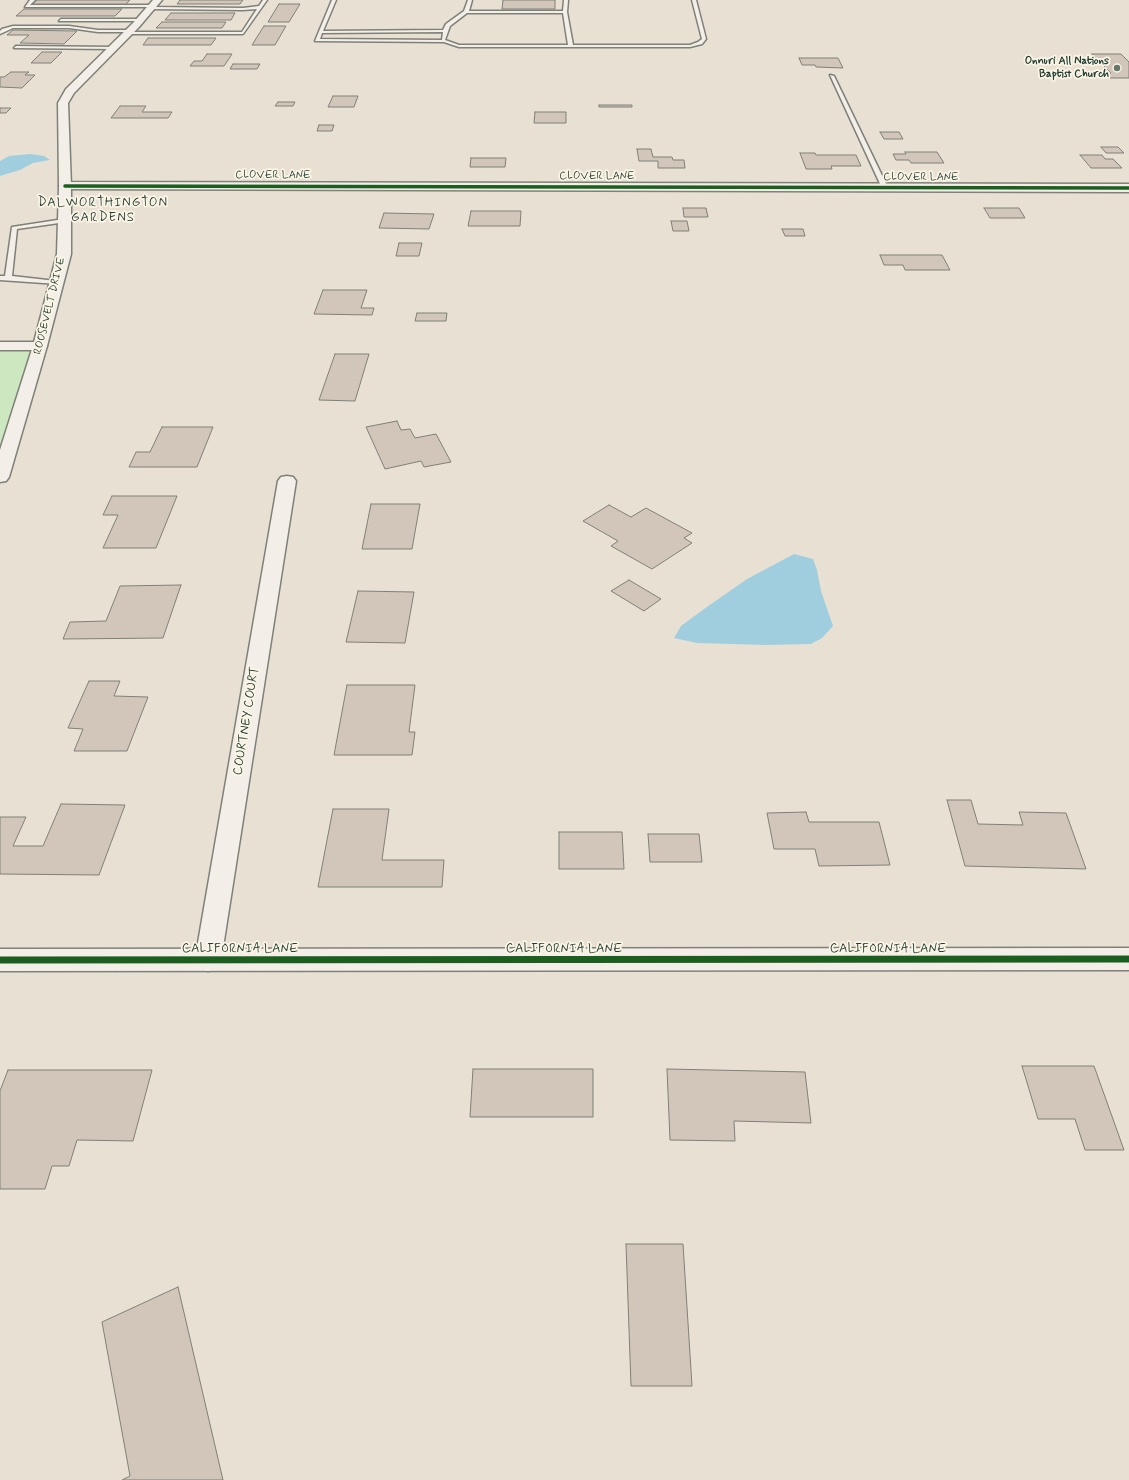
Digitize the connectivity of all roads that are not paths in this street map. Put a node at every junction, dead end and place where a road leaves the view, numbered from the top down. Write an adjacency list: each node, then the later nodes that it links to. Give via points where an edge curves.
1 (34, 0): 7 (lane, via 26,6 129,8)
2 (265, 0): 8 (lane)
3 (334, 0): 15 (lane)
4 (470, 0): 9 (lane)
5 (566, 0): 10 (lane)
6 (694, 0): 18 (lane, via 704,39 700,43 690,46)
7 (153, 5): 8 (lane); 12 (street, ROOSEVELT DRIVE)
8 (261, 7): 14 (lane, via 243,33)
9 (466, 12): 10 (lane); 13 (lane, via 448,24)
10 (565, 12): 18 (lane)
11 (53, 20): 12 (lane)
12 (140, 20): 14 (street, ROOSEVELT DRIVE)
13 (444, 31): 15 (lane); 17 (lane)
14 (129, 32): 16 (lane, via 69,27 13,27); 20 (street, ROOSEVELT DRIVE)
15 (320, 32): 17 (lane, via 316,40)
16 (0, 34)
17 (444, 41): 18 (lane, via 459,46)
18 (571, 46)
19 (16, 47): 20 (lane)
20 (113, 48): 22 (street, ROOSEVELT DRIVE, via 70,91 63,103)
21 (832, 76): 23 (lane)
22 (65, 186): 23 (street, CLOVER LANE); 25 (street, ROOSEVELT DRIVE)
23 (885, 188): 24 (street, CLOVER LANE)
24 (1129, 188)
25 (64, 221): 27 (lane, via 14,228); 28 (street, ROOSEVELT DRIVE, via 64,254)
26 (0, 278): 27 (lane)
27 (8, 278): 28 (lane)
28 (56, 283): 30 (street, ROOSEVELT DRIVE)
29 (0, 346): 30 (street)
30 (40, 346): 31 (street, ROOSEVELT DRIVE)
31 (0, 476)
32 (286, 481): 35 (street, COURTNEY COURT)
33 (1129, 959): 35 (street, CALIFORNIA LANE)
34 (0, 960): 35 (street, CALIFORNIA LANE)
35 (208, 960)

